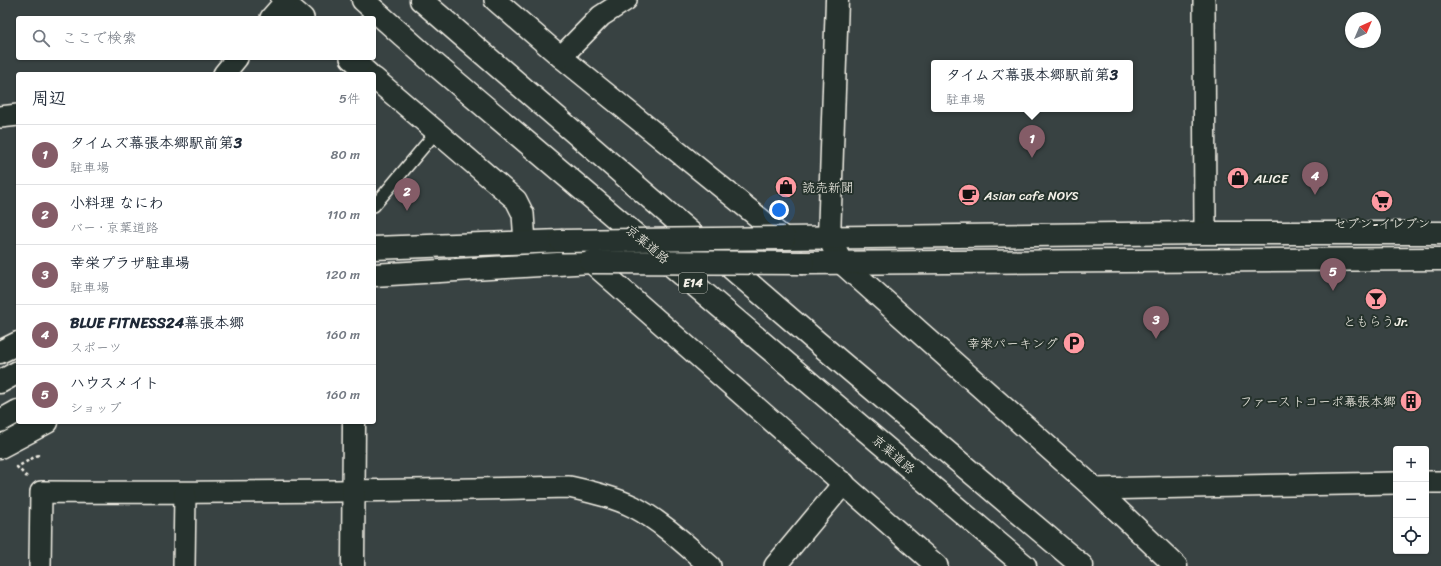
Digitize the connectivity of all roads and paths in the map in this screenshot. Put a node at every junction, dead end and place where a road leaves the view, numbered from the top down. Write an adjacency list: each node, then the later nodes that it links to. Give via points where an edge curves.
1 (363, 0): 54 (main road, 京葉道路 / E14, via 430,60)
2 (421, 0): 55 (main road, via 817,342)
3 (495, 0): 10 (street)
4 (626, 0): 10 (street, via 601,16)
5 (837, 0): 23 (main road)
6 (1204, 0): 20 (street)
7 (283, 1): 8 (street); 9 (street)
8 (272, 16)
9 (301, 16)
10 (562, 57): 22 (street)
11 (235, 60): 13 (street)
12 (352, 60): 14 (street)
13 (226, 72)
14 (367, 72)
15 (376, 80): 18 (street)
16 (16, 114): 17 (street)
17 (0, 118)
18 (436, 131): 19 (lane); 24 (street, via 516,200 523,214)
19 (376, 204)
20 (1206, 233): 21 (main road); 23 (main road)
21 (1441, 233)
22 (784, 238): 23 (main road); 24 (main road, bridge)
23 (830, 238): 28 (main road)
24 (525, 242): 25 (main road)
25 (376, 248)
26 (1441, 259): 28 (main road)
27 (591, 262): 28 (main road, bridge); 29 (main road); 42 (street)
28 (841, 262): 44 (main road)
29 (376, 275)
30 (16, 344): 31 (main road)
31 (0, 352)
32 (16, 373): 33 (main road)
33 (0, 382)
34 (16, 412): 35 (main road)
35 (0, 421)
36 (43, 424): 38 (main road)
37 (354, 424): 45 (main road)
38 (0, 448)
39 (36, 451): 46 (path, via 38,455 17,467)
40 (1429, 482): 41 (street)
41 (1441, 482)
42 (844, 483): 52 (street); 53 (street)
43 (1393, 483): 44 (street)
44 (1095, 489): 56 (main road)
45 (354, 491): 47 (street); 50 (main road); 51 (street, via 569,487 633,507 659,523)
46 (40, 492): 47 (street); 48 (street)
47 (185, 493): 49 (street)
48 (40, 566)
49 (184, 566)
50 (353, 566)
51 (710, 566)
52 (775, 566)
53 (937, 566)
54 (1025, 566)
55 (1082, 566)
56 (1176, 566)

